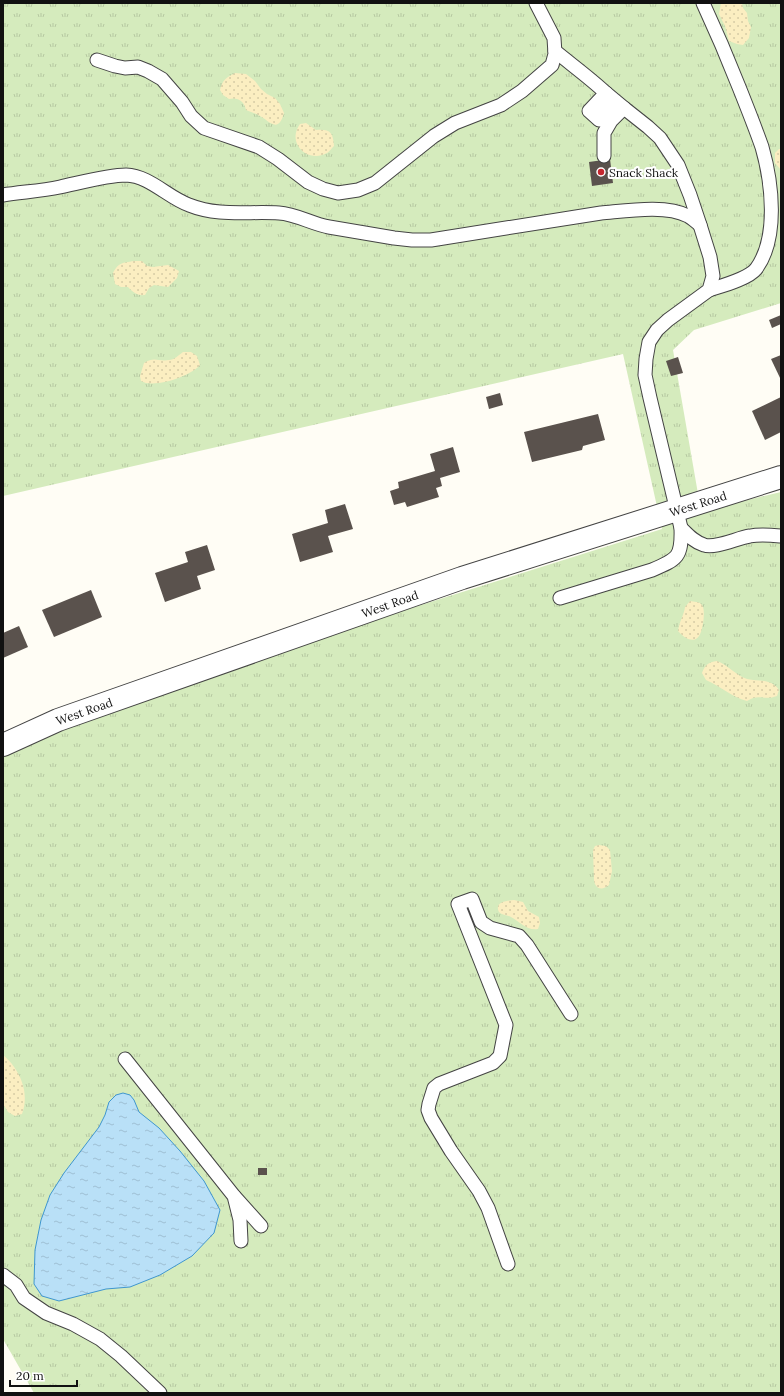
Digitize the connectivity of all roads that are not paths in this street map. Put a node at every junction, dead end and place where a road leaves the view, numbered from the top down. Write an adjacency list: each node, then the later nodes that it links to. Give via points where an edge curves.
1 (536, 3): 3 (lane, via 554,38)
2 (703, 3): 10 (lane, via 724,47 754,123 769,183 770,226 766,251 755,270)
3 (555, 51): 4 (lane, via 552,65 501,105 455,123 434,136 376,183 358,190 338,193 308,182 259,147 204,128 191,116 162,79 148,71 138,67 115,66); 5 (lane)
4 (97, 60)
5 (615, 101): 6 (lane, via 611,121 604,133); 8 (lane, via 660,138 678,165)
6 (604, 156)
7 (3, 195): 8 (lane, via 126,175 143,178 188,205 206,211 224,214 280,213 328,227 412,240 437,240 601,213 663,209 688,216)
8 (700, 225): 9 (lane, via 710,256)
9 (713, 276): 10 (lane); 11 (lane)
10 (724, 286): 11 (lane)
11 (709, 290): 13 (lane, via 658,330 650,342 646,359 645,375)
12 (781, 477): 13 (street, West Road)
13 (679, 519): 14 (lane, via 695,541 705,546 751,535); 15 (lane, via 680,550 676,558 667,564); 16 (street, West Road, via 447,584 58,720)
14 (781, 536)
15 (560, 598)
16 (3, 744)
17 (571, 1014): 22 (lane, via 519,936 490,928 481,922 472,899 458,904 506,1025 500,1056 493,1063 439,1084 434,1088 428,1110 488,1208)
18 (125, 1059): 19 (lane)
19 (234, 1196): 20 (lane); 21 (lane, via 240,1220)
20 (261, 1226)
21 (241, 1241)
22 (508, 1264)
23 (3, 1274): 24 (lane, via 24,1298 46,1313 100,1339)
24 (160, 1393)

